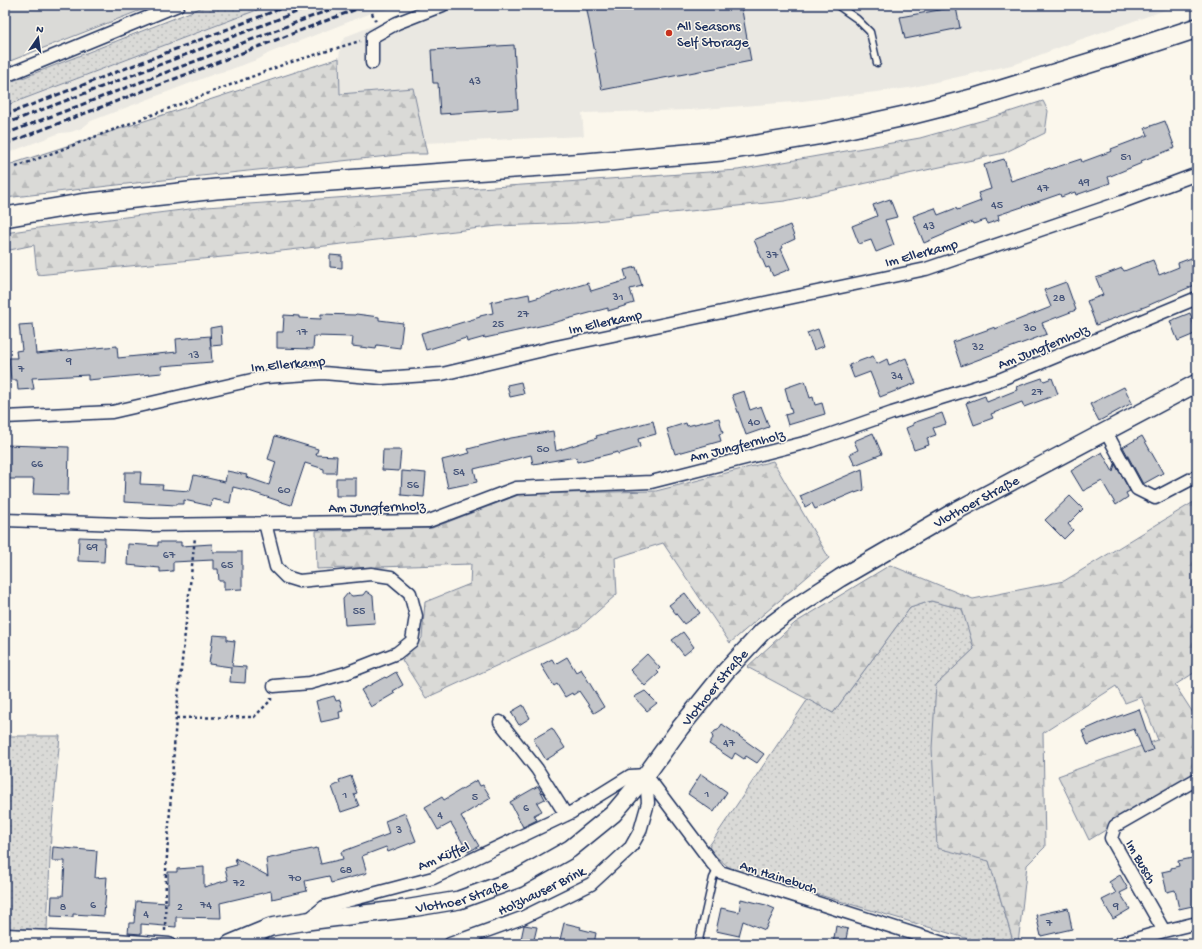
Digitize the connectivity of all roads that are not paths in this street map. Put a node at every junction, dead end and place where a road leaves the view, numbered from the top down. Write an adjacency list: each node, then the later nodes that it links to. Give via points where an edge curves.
1 (178, 5): 7 (street)
2 (443, 5): 5 (street, via 397,23 372,37)
3 (837, 5): 6 (lane, via 870,32)
4 (1197, 28): 9 (main road, via 972,99 909,116 817,135 729,149 586,163 216,189 80,204)
5 (372, 63)
6 (877, 63)
7 (5, 76)
8 (1197, 174): 12 (street, Im Ellerkamp, via 926,269 556,347 442,374 382,378 324,373 284,375 265,377 112,412)
9 (5, 217)
10 (1197, 298): 16 (street, Am Jungfernholz, via 999,380 812,441 652,482 516,488 429,521)
11 (1197, 383): 13 (street, Vlothoer Straße)
12 (5, 417)
13 (1106, 432): 14 (street, via 1137,490 1155,498); 19 (street, Vlothoer Straße, via 954,512 840,578 791,610 763,631 725,672)
14 (1197, 476)
15 (5, 520): 16 (street, Am Jungfernholz, via 150,525)
16 (265, 523): 17 (street, via 276,567 286,577 299,581 371,574 391,577 410,593 416,616 412,641 397,653 310,683)
17 (274, 686)
18 (500, 722): 21 (street, via 537,769)
19 (646, 775): 21 (street, Am Küffel, via 630,776); 22 (street); 23 (street, Vlothoer Straße, via 613,814 570,849 517,879 459,900); 29 (street, Holzhauser Brink, via 648,804 640,831 630,847 591,884 522,918)
20 (1197, 779): 25 (street, Im Busch, via 1114,826 1111,838)
21 (566, 815): 23 (street, Am Küffel, via 433,878 324,907)
22 (717, 870): 30 (lane); 31 (street, Am Hainebuch)
23 (307, 921): 28 (street, Vlothoer Straße, via 271,927)
24 (1197, 923): 25 (street)
25 (1164, 931): 32 (street)
26 (5, 935): 27 (street)
27 (167, 944)
28 (230, 944)
29 (450, 944)
30 (698, 944)
31 (946, 944)
32 (1119, 944)

